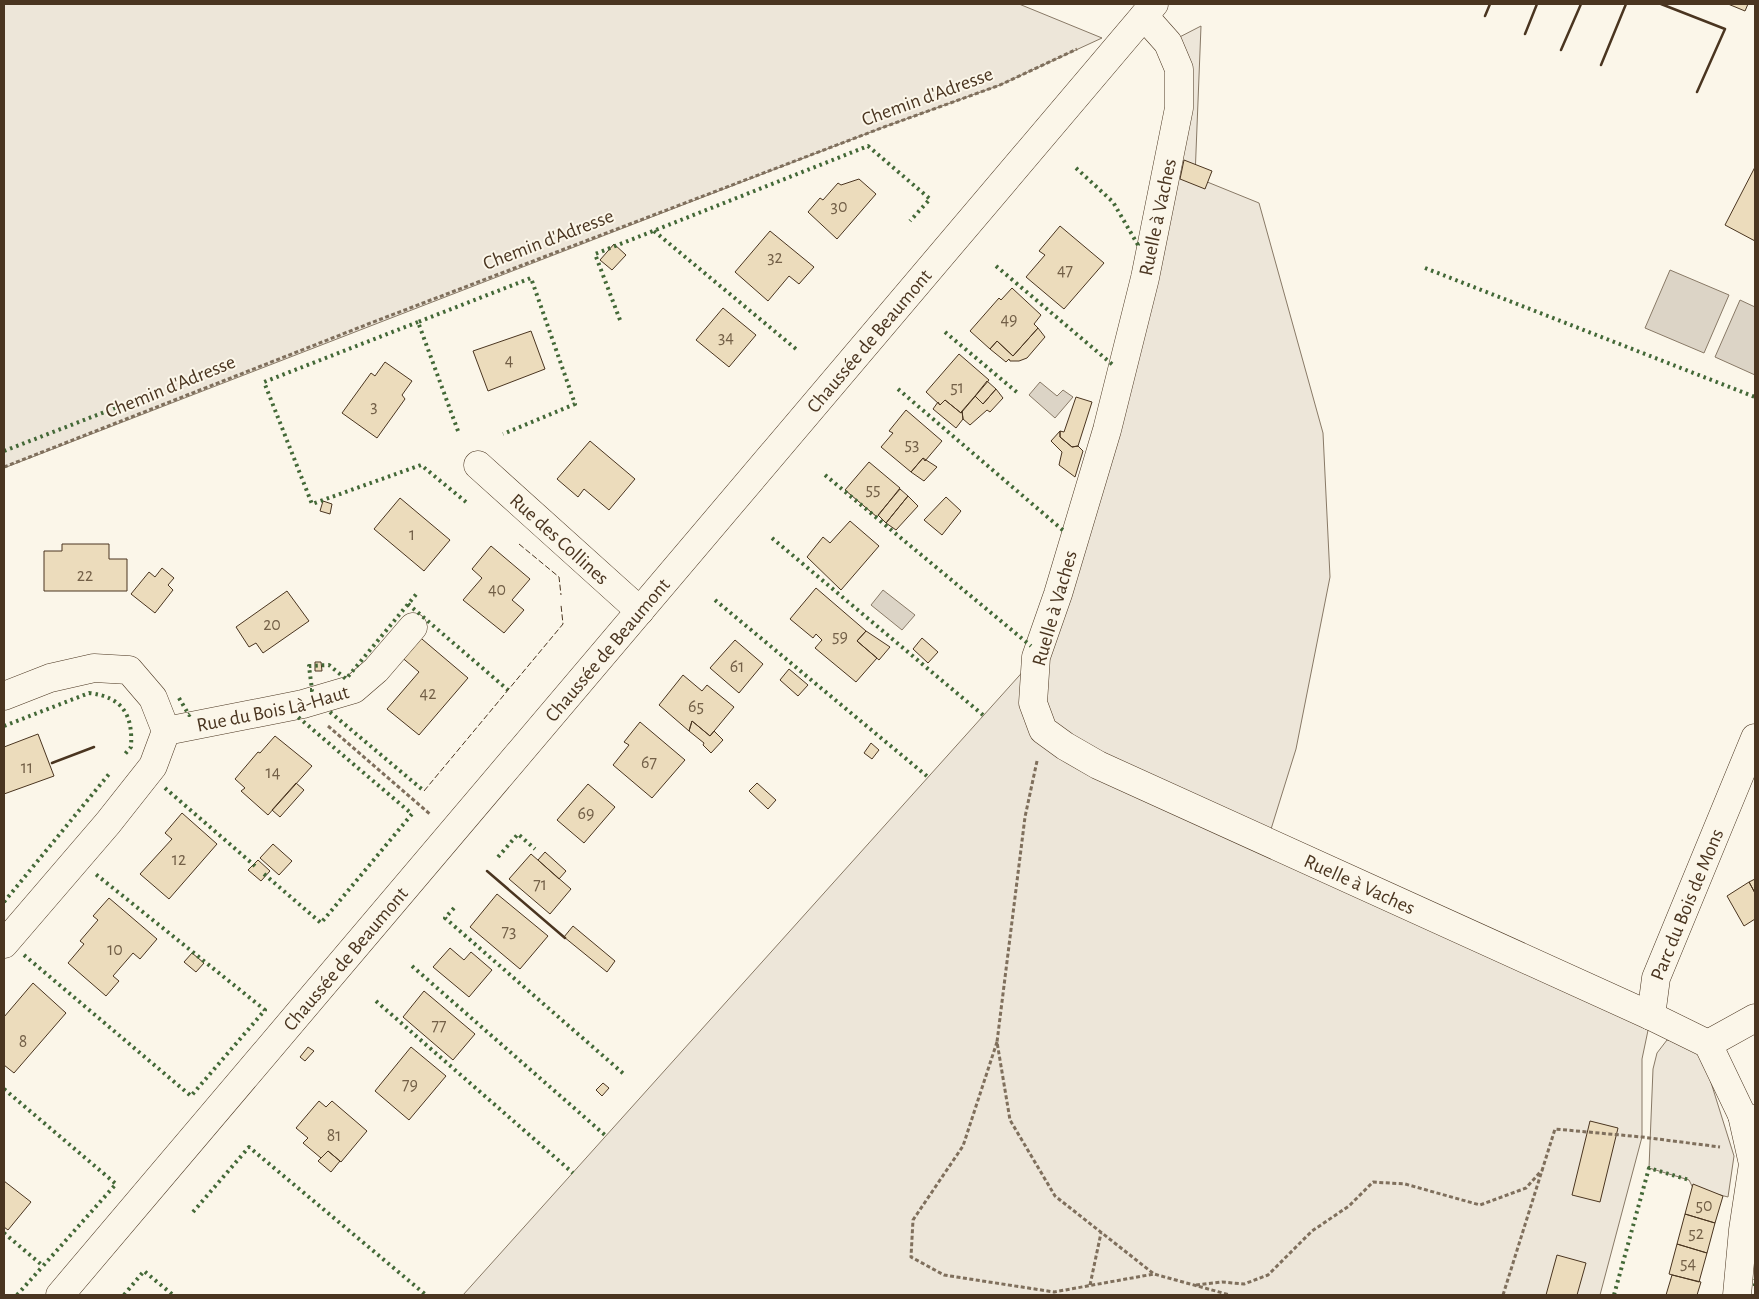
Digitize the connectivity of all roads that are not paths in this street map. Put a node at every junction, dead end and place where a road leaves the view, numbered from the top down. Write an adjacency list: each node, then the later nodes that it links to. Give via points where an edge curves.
1 (1149, 10): 3 (street, Chaussée de Beaumont); 9 (street, Ruelle à Vaches, via 1179,69 1179,108 1108,430 1036,657 1033,703 1043,730 1098,765)
2 (478, 465): 3 (street, Rue des Collines)
3 (640, 611): 13 (street, Chaussée de Beaumont)
4 (412, 626): 6 (street, Rue du Bois Là-Haut, via 376,670 354,689 303,704)
5 (4, 696): 6 (street, via 50,678 94,668 130,670 153,698)
6 (166, 731): 8 (street, via 152,766 108,823)
7 (1755, 738): 9 (street, Parc du Bois de Mons, via 1656,978)
8 (4, 944)
9 (1651, 1016): 11 (street)
10 (1755, 1018): 11 (street)
11 (1708, 1044): 12 (street)
12 (1749, 1118): 14 (street, via 1749,1151 1753,1164)
13 (60, 1295)
14 (1737, 1295)

